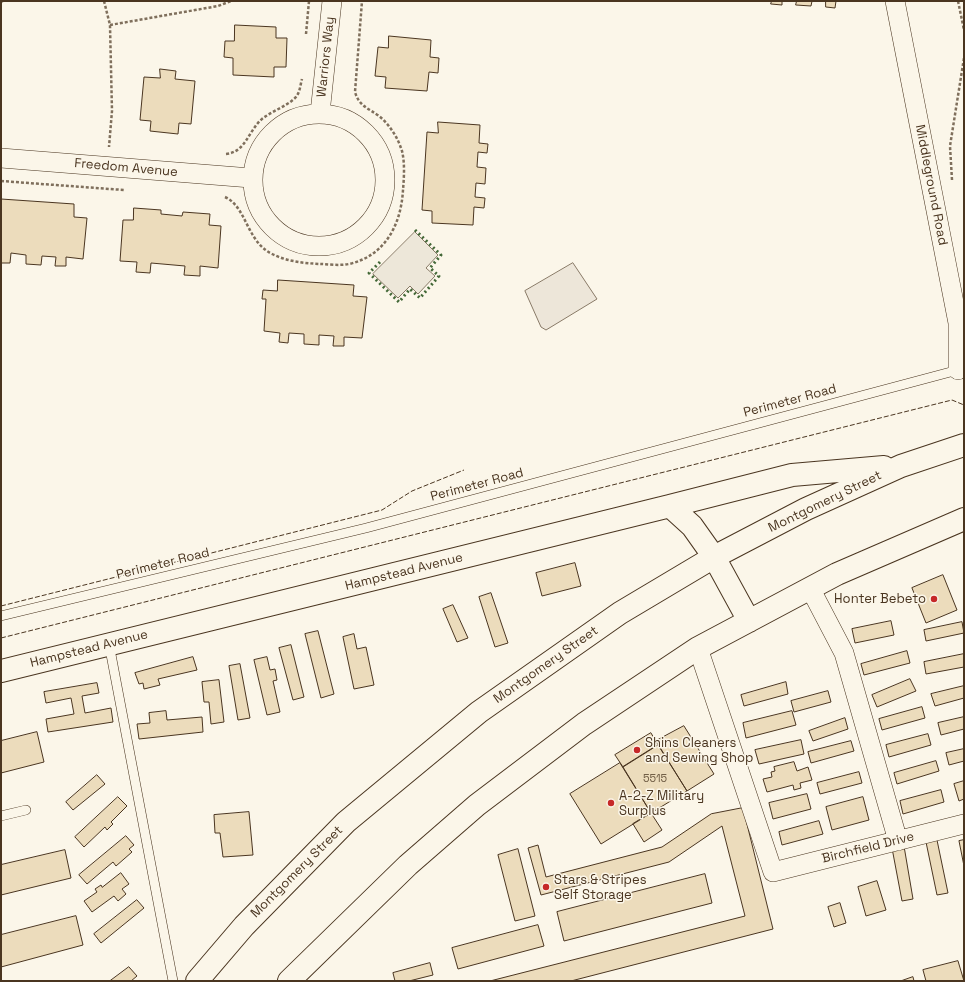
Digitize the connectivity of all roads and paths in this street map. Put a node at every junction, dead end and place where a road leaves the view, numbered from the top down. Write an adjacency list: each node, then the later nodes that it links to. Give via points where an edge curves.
1 (104, 1): 8 (path)
2 (231, 1): 8 (path, via 212,8)
3 (309, 1): 10 (path)
4 (332, 1): 13 (street, Warriors Way)
5 (362, 1): 23 (path, via 354,92 357,100 379,116 395,134 403,158 402,207 396,225 384,246 364,259 348,264 305,263 283,259 270,253 253,237 238,207 231,200)
6 (894, 1): 24 (street, Middleground Road, via 958,323)
7 (958, 1): 9 (path)
8 (110, 25): 15 (path, via 112,111)
9 (964, 30)
10 (306, 38)
11 (964, 58): 21 (path, via 950,146)
12 (303, 76): 17 (path, via 299,93 294,99 262,119 237,152)
13 (320, 113): 19 (street, Warriors Way, via 298,117 279,127 264,143); 19 (street, Warriors Way, via 342,118 362,129 376,146 384,166 385,189 381,203 365,228 347,240 327,246 305,245 285,238 269,224 257,205)
14 (101, 147): 15 (path)
15 (109, 147): 16 (path)
16 (117, 148)
17 (223, 155)
18 (1, 158): 19 (street, Freedom Avenue)
19 (251, 178)
20 (1, 182): 22 (path)
21 (953, 185)
22 (127, 190)
23 (217, 196)
24 (958, 370): 31 (lane, Perimeter Road, via 366,528)
25 (963, 448): 26 (street, Montgomery Street)
26 (901, 466): 27 (street, Hampstead Avenue, via 792,475); 29 (street, Montgomery Street, via 806,509)
27 (670, 506): 29 (street, via 692,526); 33 (street, Hampstead Avenue)
28 (964, 519): 30 (street)
29 (714, 557): 32 (street); 41 (street, Montgomery Street, via 620,613 467,722 346,822 244,926)
30 (810, 588): 32 (street); 39 (street, via 844,653)
31 (1, 616)
32 (749, 621): 34 (street)
33 (109, 644): 35 (street, Hampstead Avenue); 40 (lane)
34 (698, 648): 39 (street, Birchfield Drive, via 773,872); 42 (street, via 584,724 477,805 408,865)
35 (1, 671)
36 (26, 810): 37 (lane)
37 (1, 816)
38 (964, 824): 39 (street, Birchfield Drive)
39 (898, 841)
40 (173, 981)
41 (198, 981)
42 (289, 981)

